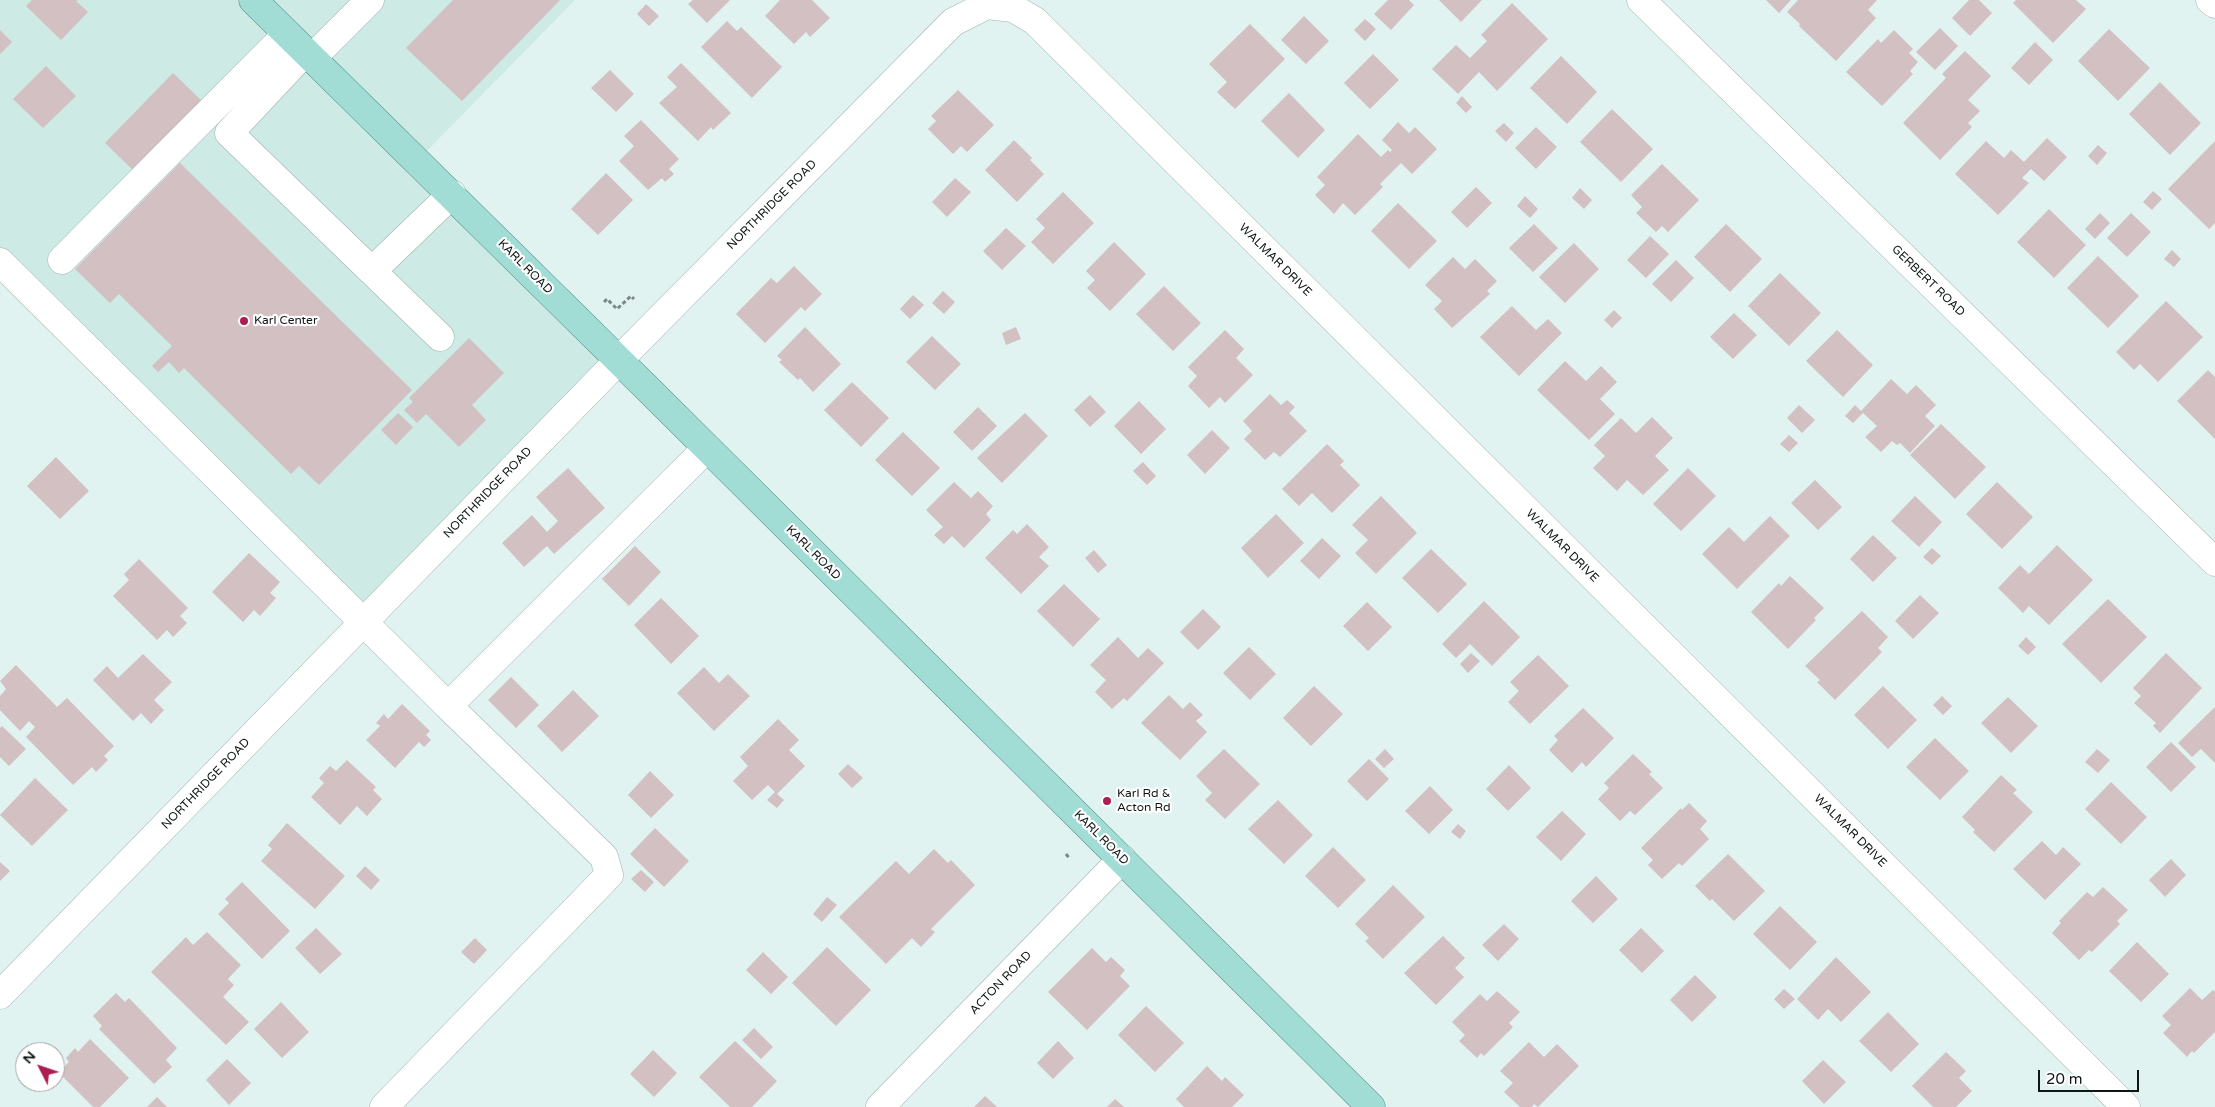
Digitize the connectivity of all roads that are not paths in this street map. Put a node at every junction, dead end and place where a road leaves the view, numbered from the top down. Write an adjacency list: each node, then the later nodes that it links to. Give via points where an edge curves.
1 (253, 0): 7 (main road, KARL ROAD)
2 (370, 0): 7 (street)
3 (1641, 0): 15 (street, GERBERT ROAD)
4 (2210, 0): 5 (street)
5 (2215, 4)
6 (987, 5): 13 (street, NORTHRIDGE ROAD, via 954,22); 23 (street, WALMAR DRIVE, via 1013,8 1035,21)
7 (301, 48): 8 (main road, KARL ROAD); 9 (street); 11 (street, via 229,133)
8 (452, 194): 11 (street); 13 (main road, KARL ROAD)
9 (62, 260)
10 (0, 262): 16 (street)
11 (372, 272): 12 (street)
12 (440, 337)
13 (619, 360): 14 (main road, KARL ROAD); 16 (street, NORTHRIDGE ROAD)
14 (707, 448): 17 (street); 18 (main road, KARL ROAD)
15 (2212, 554)
16 (364, 621): 17 (street); 19 (street, NORTHRIDGE ROAD)
17 (448, 706): 20 (street, via 604,856 609,875)
18 (1122, 859): 21 (street, ACTON ROAD); 22 (main road, KARL ROAD)
19 (0, 995)
20 (384, 1107)
21 (880, 1107)
22 (1371, 1107)
23 (2126, 1107)

